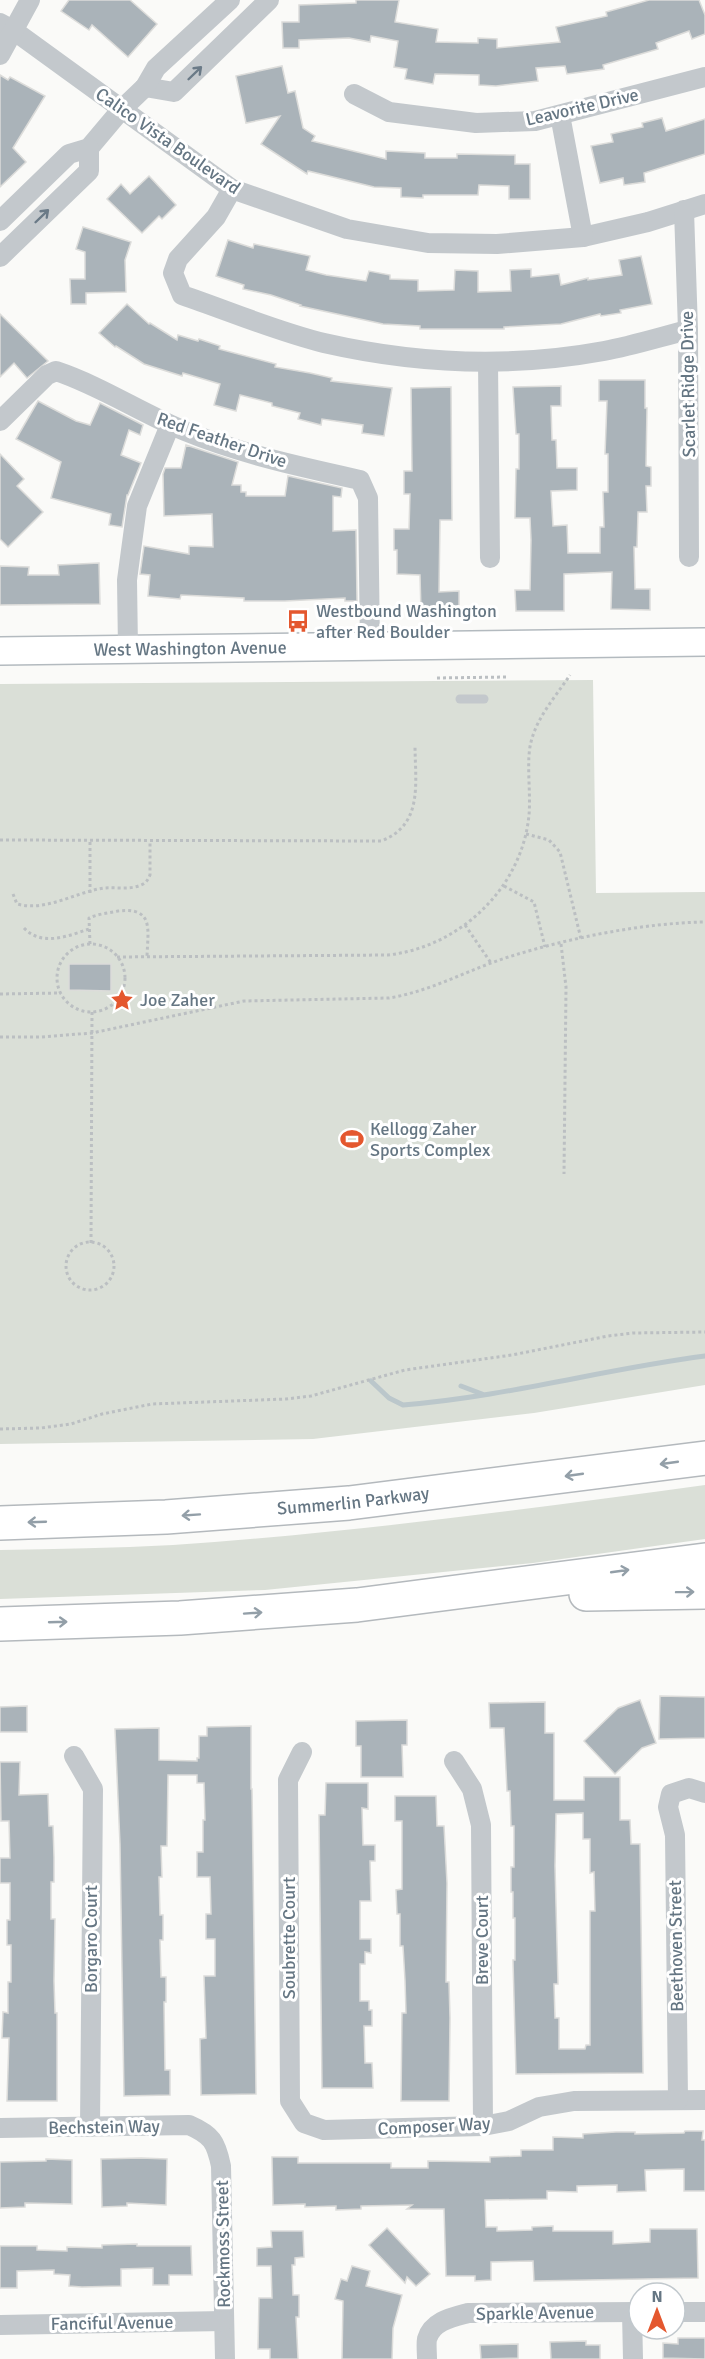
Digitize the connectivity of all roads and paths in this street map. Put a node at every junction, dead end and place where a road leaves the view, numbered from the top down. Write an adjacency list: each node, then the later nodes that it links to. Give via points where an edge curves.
1 (30, 0): 4 (street)
2 (230, 0): 7 (street, via 156,68)
3 (269, 0): 7 (street, one-way to 3, via 174,92)
4 (7, 26): 5 (street); 9 (street, Calico Vista Boulevard)
5 (0, 55)
6 (705, 77): 10 (street, Leavorite Drive)
7 (145, 87): 9 (street)
8 (354, 94): 10 (street, Leavorite Drive, via 389,112 476,123 535,121)
9 (121, 110): 11 (street); 12 (street, Calico Vista Boulevard)
10 (560, 115): 16 (street)
11 (89, 148): 15 (street, via 69,154); 17 (street, one-way to 11, via 89,171)
12 (232, 189): 16 (street, Calico Vista Boulevard, via 346,229 428,243 497,244); 19 (street, via 216,217 178,259 173,273 182,295 323,342 392,356)
13 (705, 204): 14 (street, Calico Vista Boulevard)
14 (684, 210): 16 (street, Calico Vista Boulevard); 18 (street, Scarlet Ridge Drive)
15 (0, 221)
16 (583, 237)
17 (0, 256)
18 (688, 330): 19 (street, via 605,351); 22 (street, Scarlet Ridge Drive)
19 (488, 362): 23 (street)
20 (0, 421): 21 (street, Red Feather Drive, via 47,375 56,371)
21 (170, 425): 25 (street, Red Feather Drive, via 263,458 360,480 368,498); 26 (street, via 137,506 127,580)
22 (689, 557)
23 (490, 558)
24 (705, 642): 25 (main road, West Washington Avenue)
25 (370, 646): 26 (main road, West Washington Avenue)
26 (128, 650): 27 (main road, West Washington Avenue)
27 (0, 651)
28 (570, 675): 34 (path, via 539,721 530,745)
29 (506, 677): 30 (path)
30 (436, 678)
31 (460, 699): 32 (lane)
32 (484, 699)
33 (415, 745): 37 (path, via 411,815 400,831 381,841)
34 (526, 834): 38 (path); 45 (path, via 549,840 560,852)
35 (0, 840): 36 (path)
36 (90, 840): 37 (path); 39 (path)
37 (150, 842): 39 (path, via 150,875 144,883)
38 (504, 886): 42 (path); 48 (path, via 534,902)
39 (90, 892): 40 (path, via 30,905 17,904)
40 (13, 894)
41 (705, 922): 45 (path, via 642,927)
42 (465, 925): 49 (path, via 432,944 388,955); 51 (path)
43 (24, 928): 44 (path, via 44,940)
44 (89, 929): 47 (path); 49 (path, via 89,916 122,911 142,913 148,927)
45 (581, 940): 46 (path)
46 (561, 944): 48 (path); 57 (path, via 566,987)
47 (90, 945): 50 (path, via 104,947); 52 (path, via 74,950 63,960 57,980)
48 (545, 947): 51 (path)
49 (147, 956): 50 (path)
50 (117, 957): 54 (path, via 125,978 120,997 109,1007)
51 (492, 963): 55 (path, via 389,998 244,1001)
52 (61, 993): 53 (path); 54 (path, via 71,1006)
53 (0, 994)
54 (92, 1012): 55 (path)
55 (92, 1033): 56 (path); 58 (path)
56 (0, 1037)
57 (564, 1174)
58 (91, 1243): 58 (path, via 71,1252 66,1268 74,1284 88,1290 105,1285 114,1266 109,1252)
59 (705, 1332): 60 (path, via 608,1336 405,1370 311,1396 152,1404 70,1424)
60 (0, 1429)
61 (705, 1458): 62 (highway, Summerlin Parkway, one-way to 62, via 349,1503)
62 (0, 1524)
63 (705, 1560): 65 (highway, one-way to 63)
64 (705, 1592): 65 (highway, one-way to 64)
65 (417, 1598): 66 (highway, one-way to 65, via 180,1618)
66 (0, 1624)
67 (302, 1752): 73 (street, Soubrette Court, via 288,1780 288,1792 290,2101)
68 (74, 1756): 75 (street, Borgaro Court, via 93,1789)
69 (454, 1761): 74 (street, Breve Court, via 472,1789 481,1825)
70 (705, 1793): 71 (street, Beethoven Street, via 689,1788 671,1794 668,1807 675,1835)
71 (678, 2100): 72 (street, Composer Way); 74 (street, Composer Way, via 574,2101 539,2106 509,2121)
72 (705, 2100)
73 (304, 2123): 74 (street, Composer Way, via 324,2130)
74 (483, 2126)
75 (90, 2127): 76 (street, Bechstein Way); 77 (street, Bechstein Way, via 189,2126)
76 (0, 2128)
77 (206, 2132): 81 (street, Rockmoss Street, via 217,2147 221,2166)
78 (627, 2312): 85 (street, Sparkle Avenue, via 468,2313 446,2319 435,2327 427,2339)
79 (687, 2312): 80 (street)
80 (705, 2312)
81 (224, 2321): 82 (street, Fanciful Avenue); 84 (street, Rockmoss Street)
82 (0, 2325)
83 (634, 2341): 86 (street)
84 (225, 2359)
85 (427, 2359)
86 (633, 2359)

